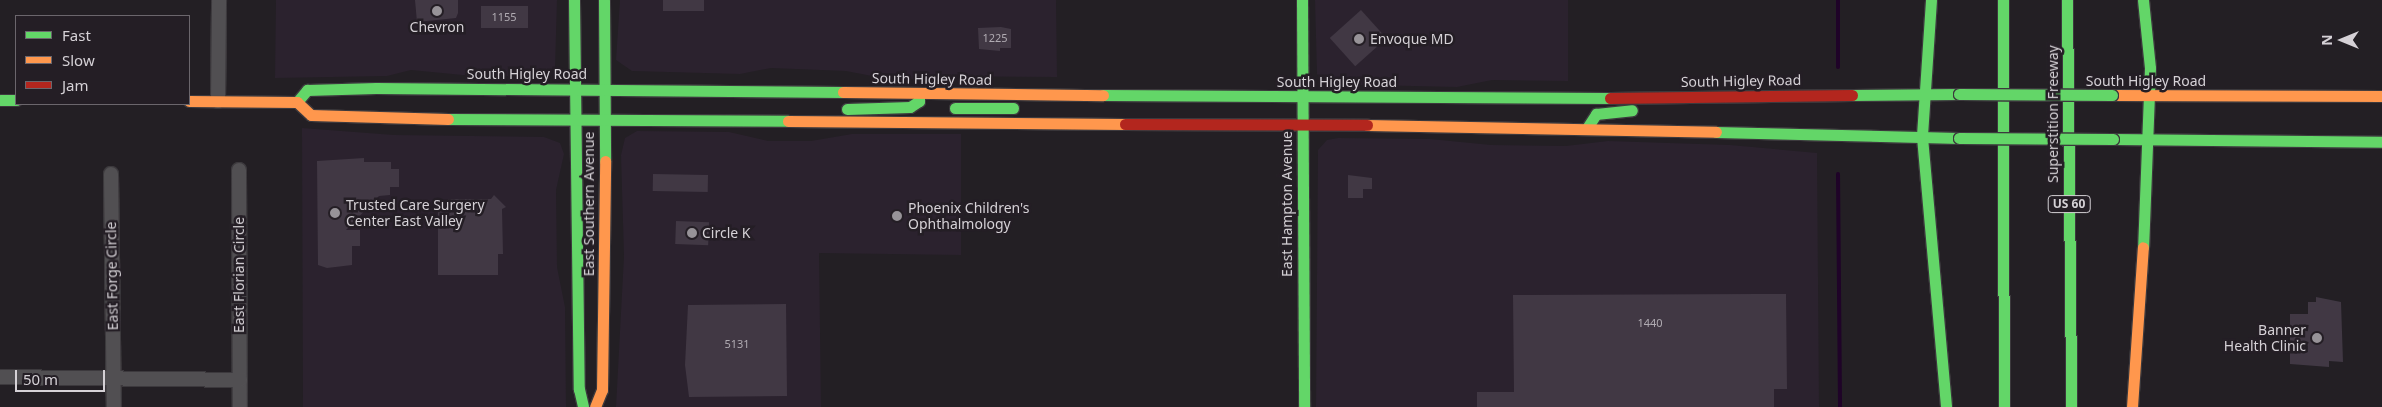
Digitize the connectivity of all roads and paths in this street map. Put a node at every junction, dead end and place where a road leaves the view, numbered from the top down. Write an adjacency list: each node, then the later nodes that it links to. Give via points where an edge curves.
1 (219, 0): 21 (street)
2 (574, 0): 10 (main road, East Southern Avenue)
3 (604, 0): 9 (main road, East Southern Avenue)
4 (1302, 0): 17 (main road, East Hampton Avenue)
5 (1931, 0): 11 (main road)
6 (2003, 0): 43 (main road)
7 (2067, 0): 44 (main road, Superstition Freeway / US 60)
8 (2143, 0): 15 (main road)
9 (604, 89): 10 (main road, South Higley Road); 12 (main road, South Higley Road); 24 (main road, East Southern Avenue)
10 (574, 90): 22 (main road, South Higley Road, via 307,90); 23 (main road, East Southern Avenue)
11 (1923, 93): 14 (main road, South Higley Road); 15 (main road, South Higley Road, bridge); 29 (main road)
12 (919, 94): 13 (main road, South Higley Road); 25 (main road, via 919,101 910,107 834,109)
13 (1033, 96): 17 (main road, South Higley Road); 26 (main road, via 1013,108 942,108)
14 (1743, 96): 17 (main road, South Higley Road); 28 (main road, via 1710,109 1606,111 1592,116)
15 (2151, 96): 16 (main road, South Higley Road); 30 (main road)
16 (2382, 96)
17 (1302, 97): 27 (main road, East Hampton Avenue)
18 (0, 100): 19 (main road)
19 (15, 100)
20 (190, 101): 21 (main road)
21 (218, 102): 22 (main road)
22 (296, 102): 23 (main road, via 311,116)
23 (575, 120): 24 (main road); 39 (main road, East Southern Avenue, via 579,389)
24 (604, 120): 25 (main road); 40 (main road, East Southern Avenue, via 602,390)
25 (804, 121): 26 (main road)
26 (931, 121): 27 (main road)
27 (1302, 124): 28 (main road); 41 (main road, East Hampton Avenue)
28 (1587, 128): 29 (main road)
29 (1922, 137): 30 (main road, bridge); 42 (main road)
30 (2150, 140): 31 (main road); 45 (main road)
31 (2382, 142)
32 (239, 170): 36 (street, East Florian Circle)
33 (111, 174): 35 (street, East Forge Circle)
34 (0, 377): 35 (street)
35 (114, 377): 36 (street); 37 (street, East Forge Circle)
36 (240, 380): 38 (street, East Florian Circle)
37 (114, 407)
38 (240, 407)
39 (583, 407)
40 (595, 407)
41 (1304, 407)
42 (1946, 407)
43 (2004, 407)
44 (2070, 407)
45 (2132, 407)

